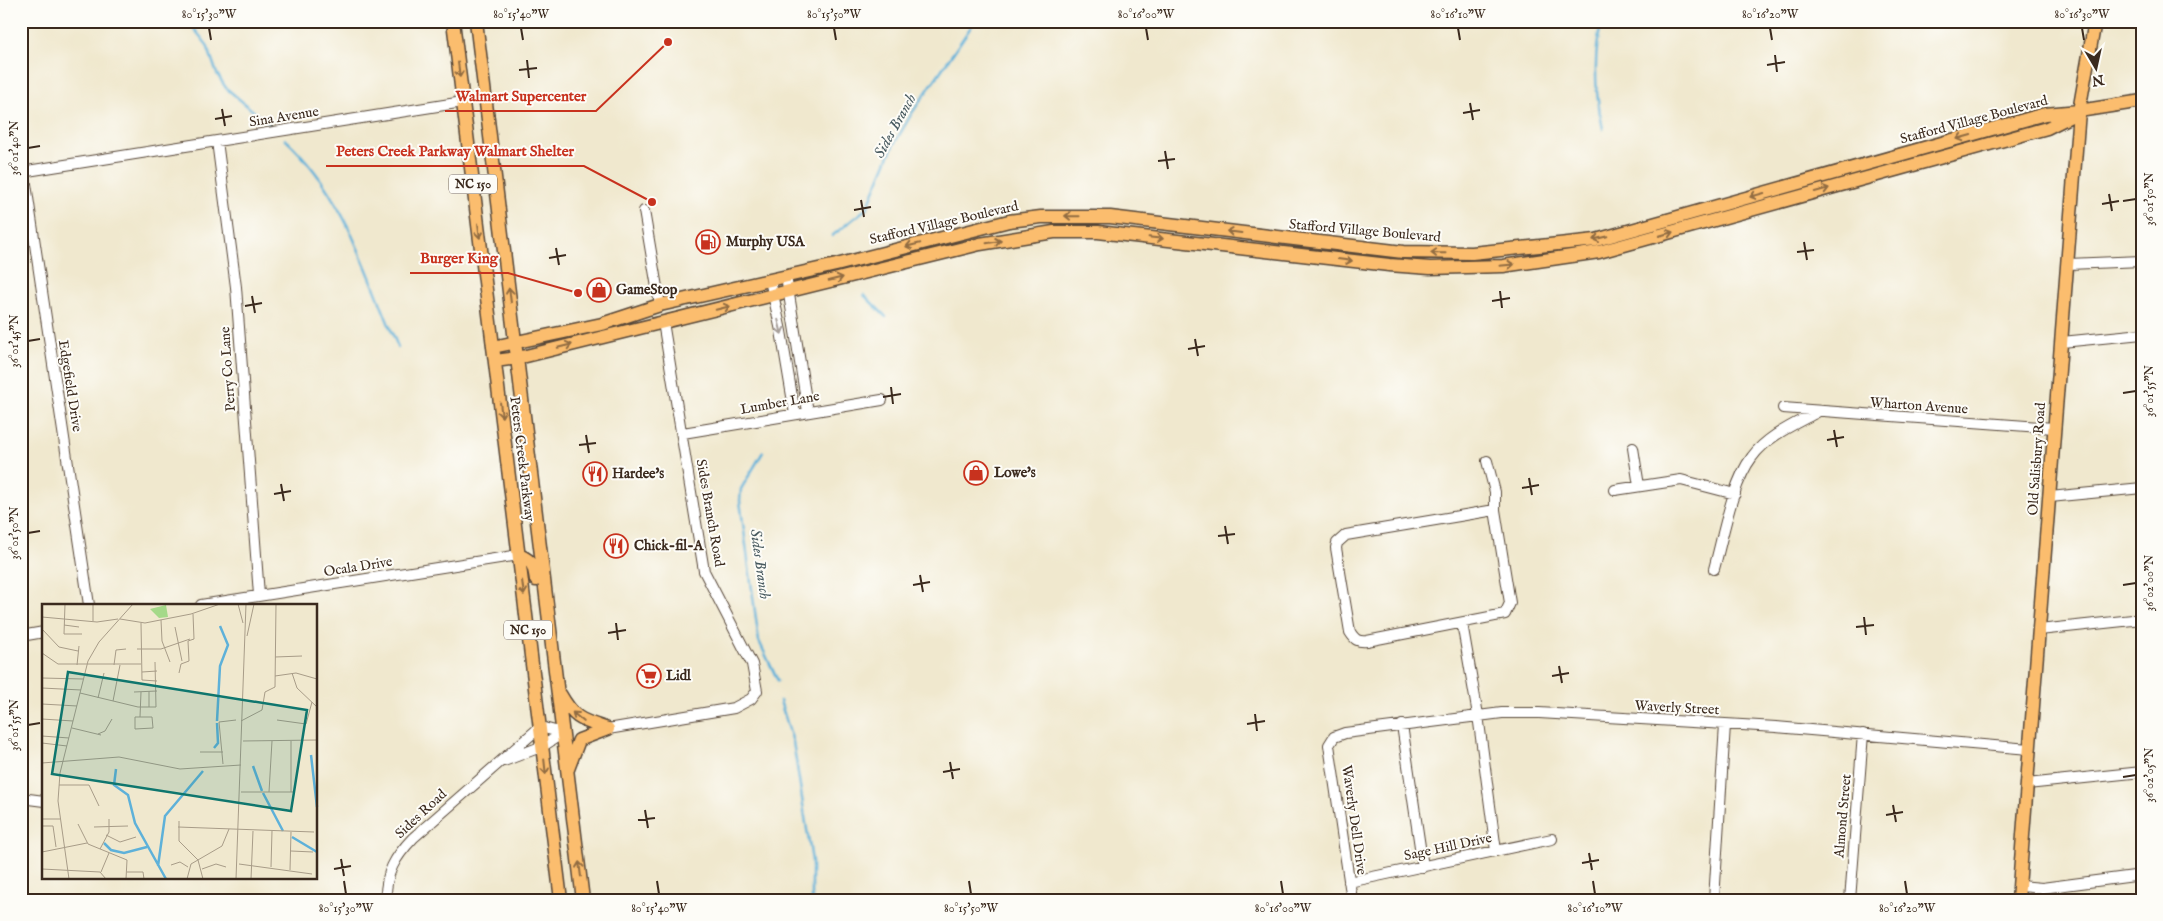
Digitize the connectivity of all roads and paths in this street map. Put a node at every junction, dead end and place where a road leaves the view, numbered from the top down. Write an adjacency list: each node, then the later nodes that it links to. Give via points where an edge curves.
1 (453, 21): 5 (main road, Peters Creek Parkway / NC 150, one-way to 5)
2 (476, 21): 20 (main road, Peters Creek Parkway / NC 150, one-way to 2)
3 (2096, 21): 6 (main road, Old Salisbury Road)
4 (2142, 101): 6 (main road)
5 (463, 102): 7 (street, Sina Avenue); 21 (main road, Peters Creek Parkway / NC 150, one-way to 21)
6 (2079, 111): 11 (main road, Old Salisbury Road); 12 (main road, Stafford Village Boulevard, one-way to 12, via 2046,114 1604,238 1562,244 1472,253 1403,252 1110,217 1050,217 1009,221); 14 (main road, Stafford Village Boulevard, one-way to 6, via 980,244 1054,232 1098,232 1422,267 1504,266 1549,260 1638,242 2048,128)
7 (217, 141): 8 (street, Sina Avenue); 43 (street, Perry Co Lane, via 236,287)
8 (23, 172): 44 (street, Edgefield Drive)
9 (644, 211): 16 (street)
10 (2142, 262): 11 (street)
11 (2068, 264): 19 (main road, Old Salisbury Road)
12 (786, 276): 13 (main road, Stafford Village Boulevard); 14 (street)
13 (770, 280): 15 (street); 16 (main road, Stafford Village Boulevard)
14 (789, 292): 15 (main road, Stafford Village Boulevard); 22 (street)
15 (773, 296): 17 (main road, Stafford Village Boulevard, one-way to 15); 23 (street, one-way to 23)
16 (660, 305): 20 (main road, Stafford Village Boulevard, via 602,324)
17 (663, 322): 24 (main road, Stafford Village Boulevard, one-way to 17); 32 (street, Sides Branch Road)
18 (2142, 334): 19 (street)
19 (2062, 342): 31 (main road, Old Salisbury Road)
20 (516, 343): 21 (main road, Stafford Village Boulevard); 24 (main road, Peters Creek Parkway / NC 150)
21 (494, 347): 25 (main road, Peters Creek Parkway / NC 150)
22 (799, 352): 23 (street); 28 (street)
23 (785, 354): 30 (street)
24 (518, 358): 25 (main road, Stafford Village Boulevard); 51 (main road, Peters Creek Parkway / NC 150)
25 (495, 361): 41 (main road, Peters Creek Parkway / NC 150, one-way to 41)
26 (882, 400): 28 (street, Lumber Lane)
27 (1783, 408): 29 (street, Wharton Avenue)
28 (808, 412): 30 (street, Lumber Lane)
29 (1818, 412): 31 (street, Wharton Avenue); 38 (street, via 1780,433 1756,452 1741,474)
30 (795, 414): 32 (street, Lumber Lane)
31 (2054, 428): 39 (main road, Old Salisbury Road)
32 (683, 434): 57 (street, Sides Branch Road, via 704,571 752,664 758,691 734,708)
33 (1633, 448): 35 (street)
34 (1487, 461): 40 (street, via 1495,492)
35 (1640, 486): 37 (street); 38 (street, via 1681,480)
36 (2142, 488): 39 (street)
37 (1615, 490)
38 (1735, 494): 42 (street)
39 (2050, 497): 48 (main road, Old Salisbury Road)
40 (1495, 510): 47 (street, via 1510,603 1508,610 1499,616); 47 (street, via 1346,536 1337,543 1350,632 1354,639 1367,641)
41 (519, 555): 43 (street, Ocala Drive); 51 (main road, via 529,559 534,566 542,624); 56 (main road, Peters Creek Parkway / NC 150, one-way to 56)
42 (1714, 569)
43 (259, 595): 45 (street, Ocala Drive)
44 (89, 604)
45 (206, 604)
46 (2142, 619): 48 (street)
47 (1462, 623): 53 (street)
48 (2040, 630): 62 (main road, Old Salisbury Road)
49 (42, 632): 50 (street)
50 (21, 636)
51 (553, 650): 52 (main road, Peters Creek Parkway / NC 150)
52 (558, 691): 57 (main road, one-way to 52, via 584,723 572,713); 58 (main road, Peters Creek Parkway / NC 150)
53 (1478, 715): 54 (street, Waverly Street); 55 (street, Waverly Street, via 1539,713); 70 (street)
54 (1402, 725): 60 (street, Waverly Street, via 1344,734 1334,737); 71 (street)
55 (1725, 725): 59 (street, Waverly Street); 79 (street)
56 (540, 727): 58 (street); 61 (main road, Peters Creek Parkway / NC 150); 63 (street, Sides Road)
57 (608, 729): 64 (main road, via 579,740)
58 (563, 733): 61 (street, Sides Road); 64 (main road, Peters Creek Parkway / NC 150)
59 (1863, 734): 62 (street, Waverly Street); 80 (street, Almond Street)
60 (1329, 745): 73 (street, Waverly Dell Drive)
61 (543, 746): 63 (street, Sides Road); 76 (main road, Peters Creek Parkway / NC 150, one-way to 76)
62 (2029, 749): 66 (main road, Old Salisbury Road)
63 (498, 763): 75 (street, Sides Road, via 398,856 387,877)
64 (568, 770): 77 (main road, Peters Creek Parkway / NC 150, one-way to 64)
65 (2142, 772): 66 (street)
66 (2027, 784): 74 (main road, Old Salisbury Road)
67 (21, 798): 68 (street)
68 (42, 800)
69 (1552, 839): 70 (street, Sage Hill Drive)
70 (1496, 851): 71 (street, Sage Hill Drive)
71 (1423, 867): 73 (street, Sage Hill Drive)
72 (2142, 875): 74 (street, via 2067,886)
73 (1349, 882): 78 (street, Waverly Dell Drive)
74 (2020, 886): 81 (main road, Old Salisbury Road)
75 (386, 900)
76 (561, 900)
77 (583, 900)
78 (1352, 900)
79 (1714, 900)
80 (1850, 900)
81 (2018, 900)

